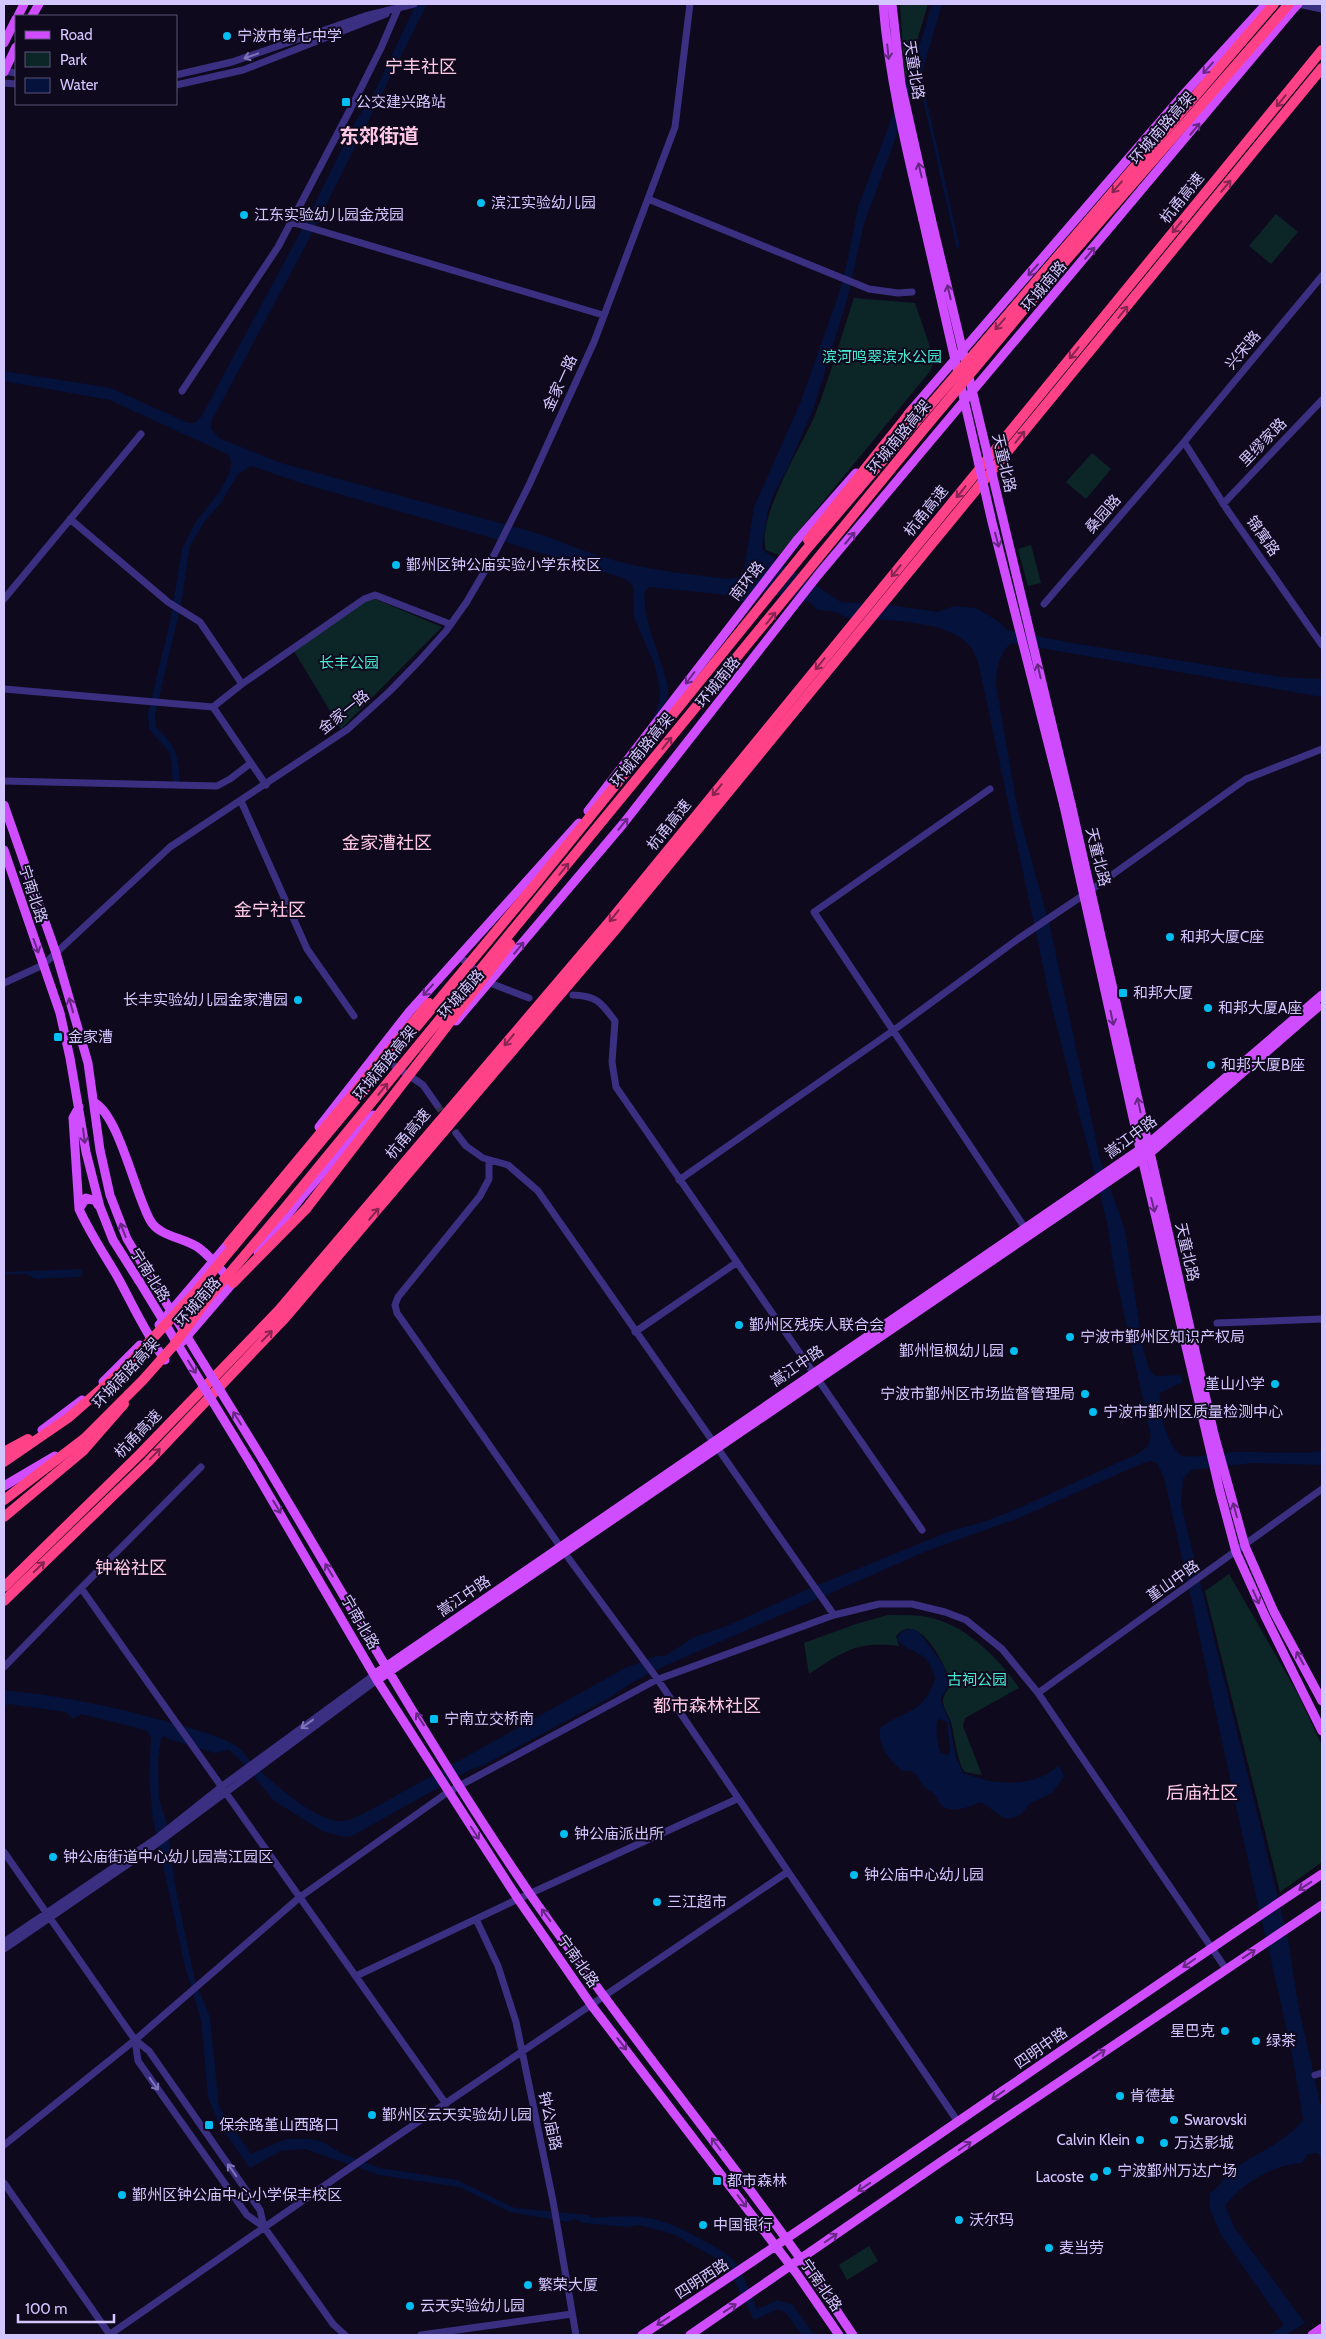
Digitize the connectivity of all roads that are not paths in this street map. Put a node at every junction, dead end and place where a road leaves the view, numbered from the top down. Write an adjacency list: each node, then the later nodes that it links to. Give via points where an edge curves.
1 (39, 4): 11 (main road)
2 (414, 4): 8 (street)
3 (690, 4): 22 (street, 金家一路, via 675,127)
4 (883, 4): 23 (main road, 天童北路, one-way to 23, via 900,124)
5 (892, 4): 23 (main road, 天童北路, one-way to 5, via 901,84)
6 (1268, 4): 30 (main road, 环城南路, one-way to 30, via 1183,95); 44 (highway, 环城南路高架, one-way to 44, bridge, via 806,550)
7 (1298, 4): 9 (main road, bridge); 10 (street)
8 (401, 6): 19 (street, one-way to 19, via 232,62); 21 (street, via 370,22 243,70); 24 (street)
9 (1289, 9): 54 (highway, 环城南路高架, one-way to 9, bridge, via 1030,303); 60 (main road, 环城南路, one-way to 9, via 623,824 818,575)
10 (1322, 10)
11 (33, 15)
12 (15, 22): 13 (main road)
13 (4, 42)
14 (1322, 43): 20 (highway)
15 (15, 49): 18 (main road)
16 (1322, 50): 20 (highway, 杭甬高速)
17 (1322, 68): 111 (highway, 杭甬高速, one-way to 17, via 148,1462 285,1318 616,929)
18 (4, 71)
19 (178, 74)
20 (1295, 84): 109 (highway, 杭甬高速, one-way to 109, via 610,921 278,1310 140,1454)
21 (178, 85)
22 (648, 199): 26 (street, via 869,289); 27 (street, 金家一路)
23 (927, 219): 55 (main road, 天童北路, bridge)
24 (293, 223): 27 (street); 28 (street)
25 (1322, 276): 32 (street, 兴宋路)
26 (912, 292)
27 (603, 315): 38 (street, 金家一路, via 594,342 525,493 493,557)
28 (182, 391)
29 (1322, 400): 33 (street, 里缪家路)
30 (912, 410): 35 (main road, 环城南路); 44 (highway, bridge)
31 (141, 434): 34 (street)
32 (1184, 442): 33 (street, 锦寓路); 37 (street, 桑园路)
33 (1223, 504): 40 (street, 锦寓路)
34 (70, 519): 36 (street); 41 (street, via 168,602 202,625)
35 (797, 540): 39 (main road, 南环路)
36 (4, 598)
37 (1044, 604)
38 (450, 624): 41 (street, via 374,595); 48 (street, 金家一路, via 390,691 348,729)
39 (719, 639): 57 (main road, 环城南路, one-way to 57, via 581,820)
40 (1322, 645)
41 (242, 684): 43 (street)
42 (4, 689): 43 (street)
43 (214, 707): 46 (street)
44 (677, 710): 53 (highway, 环城南路高架, bridge)
45 (1322, 749): 55 (street, via 1246,779)
46 (251, 763): 47 (street, via 217,786); 48 (street)
47 (4, 781)
48 (266, 785): 50 (street, 金家一路)
49 (990, 789): 66 (street, via 814,912)
50 (241, 801): 56 (street, 金家一路, via 170,847); 65 (street, via 307,949)
51 (4, 805): 56 (main road, 宁南北路)
52 (4, 850): 58 (main road, 宁南北路, one-way to 58)
53 (533, 887): 81 (highway, bridge, via 483,940); 92 (highway, 环城南路高架, bridge, via 193,1295 125,1368)
54 (548, 888): 84 (highway, bridge, via 496,964 306,1209); 91 (highway, 环城南路高架, one-way to 54, bridge)
55 (1086, 889): 66 (street); 75 (main road, 天童北路)
56 (56, 953): 58 (street, 金家一路); 69 (main road, 宁南北路, one-way to 56, via 88,1063)
57 (459, 956): 60 (street); 67 (main road, 环城南路, one-way to 67)
58 (43, 965): 59 (street, 金家一路); 71 (main road, 宁南北路, via 60,1013)
59 (4, 983)
60 (490, 983): 63 (street); 68 (main road, 环城南路)
61 (573, 994): 77 (street, via 590,996 603,1004 615,1021 612,1062 616,1087)
62 (1322, 995): 75 (main road, 嵩江中路)
63 (529, 998)
64 (1322, 1003): 75 (main road, 嵩江中路)
65 (354, 1016)
66 (894, 1030): 77 (street); 80 (street)
67 (377, 1053): 68 (street); 81 (main road, 环城南路)
68 (408, 1075): 70 (street, via 423,1085); 84 (main road, 环城南路, via 304,1194)
69 (95, 1103): 72 (main road, via 101,1106); 73 (main road, 宁南北路)
70 (438, 1105)
71 (79, 1106): 78 (main road, 宁南北路, one-way to 78, via 86,1152); 79 (main road, via 73,1118)
72 (112, 1127): 73 (main road); 82 (main road, via 151,1222 163,1232 198,1247)
73 (98, 1130): 114 (main road, 宁南北路, one-way to 73, bridge, via 126,1239 110,1195)
74 (456, 1133): 76 (street, via 466,1146)
75 (1145, 1151): 80 (main road, 嵩江中路); 80 (main road, 嵩江中路, via 1117,1175); 98 (main road, 天童北路, via 1214,1434); 98 (main road, one-way to 98, via 1210,1446)
76 (489, 1161): 87 (street, via 508,1165 538,1191); 107 (street, via 489,1179 480,1196 405,1286 395,1305)
77 (678, 1180): 83 (street)
78 (100, 1207): 79 (main road, via 96,1201 86,1198); 115 (main road, 宁南北路, one-way to 115, bridge, via 112,1240 252,1466)
79 (80, 1209): 88 (main road)
80 (1027, 1231): 90 (main road, 嵩江中路)
81 (229, 1244): 82 (main road, 环城南路)
82 (213, 1262): 84 (main road); 88 (main road, 环城南路)
83 (736, 1262): 87 (street); 90 (street)
84 (233, 1283): 89 (main road, 环城南路)
85 (1322, 1319): 86 (street)
86 (1218, 1323)
87 (635, 1332): 93 (street)
88 (148, 1337): 89 (main road); 95 (main road, 环城南路, via 90,1394)
89 (165, 1360): 100 (main road, 环城南路, via 68,1449)
90 (815, 1375): 93 (main road, 嵩江中路); 105 (street)
91 (143, 1380): 99 (highway, bridge, via 83,1451); 102 (highway, 环城南路高架, bridge, via 85,1438)
92 (68, 1418): 94 (highway, bridge); 96 (highway, 环城南路高架, bridge)
93 (713, 1445): 107 (main road, 嵩江中路); 112 (street)
94 (4, 1452)
95 (4, 1457)
96 (4, 1462)
97 (202, 1467): 110 (street)
98 (1220, 1474): 106 (main road, 天童北路, one-way to 98); 108 (main road)
99 (49, 1480): 103 (highway); 104 (highway)
100 (4, 1486)
101 (1322, 1488): 106 (street, 堇山中路)
102 (4, 1500)
103 (4, 1517)
104 (4, 1524)
105 (922, 1530)
106 (1245, 1546): 108 (street, 堇山中路); 117 (main road, 天童北路, one-way to 106, via 1274,1612)
107 (563, 1549): 114 (main road, 嵩江中路); 116 (street)
108 (1236, 1552): 118 (street, 堇山中路); 120 (main road, one-way to 120)
109 (4, 1587)
110 (81, 1588): 113 (street); 122 (street)
111 (4, 1601)
112 (834, 1615): 116 (street); 118 (street, via 888,1604 912,1604 966,1620 1002,1648)
113 (4, 1667)
114 (388, 1669): 115 (main road, 嵩江中路); 121 (main road, 宁南北路, one-way to 114)
115 (376, 1677): 122 (street, one-way to 122); 123 (main road, 宁南北路); 124 (street)
116 (656, 1679): 121 (street); 125 (street)
117 (1319, 1685): 119 (main road, 天童北路)
118 (1038, 1693): 136 (street)
119 (1322, 1701)
120 (1322, 1731)
121 (460, 1784): 123 (street); 129 (main road, 宁南北路)
122 (221, 1787): 124 (street); 133 (street)
123 (447, 1791): 130 (street); 131 (main road, 宁南北路, one-way to 131)
124 (226, 1794): 130 (street); 133 (street)
125 (737, 1799): 127 (street); 129 (street)
126 (4, 1852): 133 (street)
127 (786, 1872): 140 (street); 145 (street)
128 (1322, 1874): 136 (main road, 四明中路, one-way to 136)
129 (530, 1893): 131 (street); 140 (main road, 宁南北路, one-way to 129)
130 (300, 1897): 139 (street); 142 (street)
131 (518, 1898): 134 (street); 141 (main road, 宁南北路)
132 (1322, 1905): 138 (main road, one-way to 132)
133 (49, 1917): 135 (street); 137 (street); 142 (street)
134 (476, 1918): 139 (street); 143 (street, 钟公庙路, via 508,1994)
135 (4, 1942)
136 (1210, 1948): 138 (street); 145 (main road, 四明中路, one-way to 145)
137 (4, 1949)
138 (1226, 1969): 151 (main road, one-way to 138)
139 (356, 1976): 144 (street)
140 (605, 1997): 141 (street); 149 (main road, 宁南北路, one-way to 140)
141 (592, 2006): 143 (street); 150 (main road, 宁南北路, one-way to 150)
142 (135, 2040): 146 (street); 148 (street, one-way to 142, via 260,2210 149,2051); 148 (street, one-way to 148, via 138,2061 247,2215)
143 (522, 2052): 144 (street); 153 (street, 钟公庙路, via 553,2201)
144 (446, 2104): 148 (street)
145 (958, 2122): 149 (main road, 四明中路, one-way to 149)
146 (4, 2145)
147 (4, 2182): 155 (street)
148 (264, 2227): 155 (street); 156 (street, via 333,2324)
149 (788, 2239): 150 (main road, 四明中路); 151 (main road, 宁南北路)
150 (777, 2246): 152 (main road, 宁南北路); 159 (main road, 四明西路, one-way to 159)
151 (801, 2258): 152 (main road); 162 (main road, 宁南北路)
152 (791, 2265): 160 (main road, one-way to 152); 161 (main road, 宁南北路)
153 (572, 2314): 157 (street); 158 (street, 钟公庙路)
154 (1322, 2328): 163 (main road)
155 (109, 2335)
156 (345, 2335)
157 (421, 2335)
158 (576, 2335)
159 (642, 2335)
160 (690, 2335)
161 (839, 2335)
162 (853, 2335)
163 (1312, 2335)

